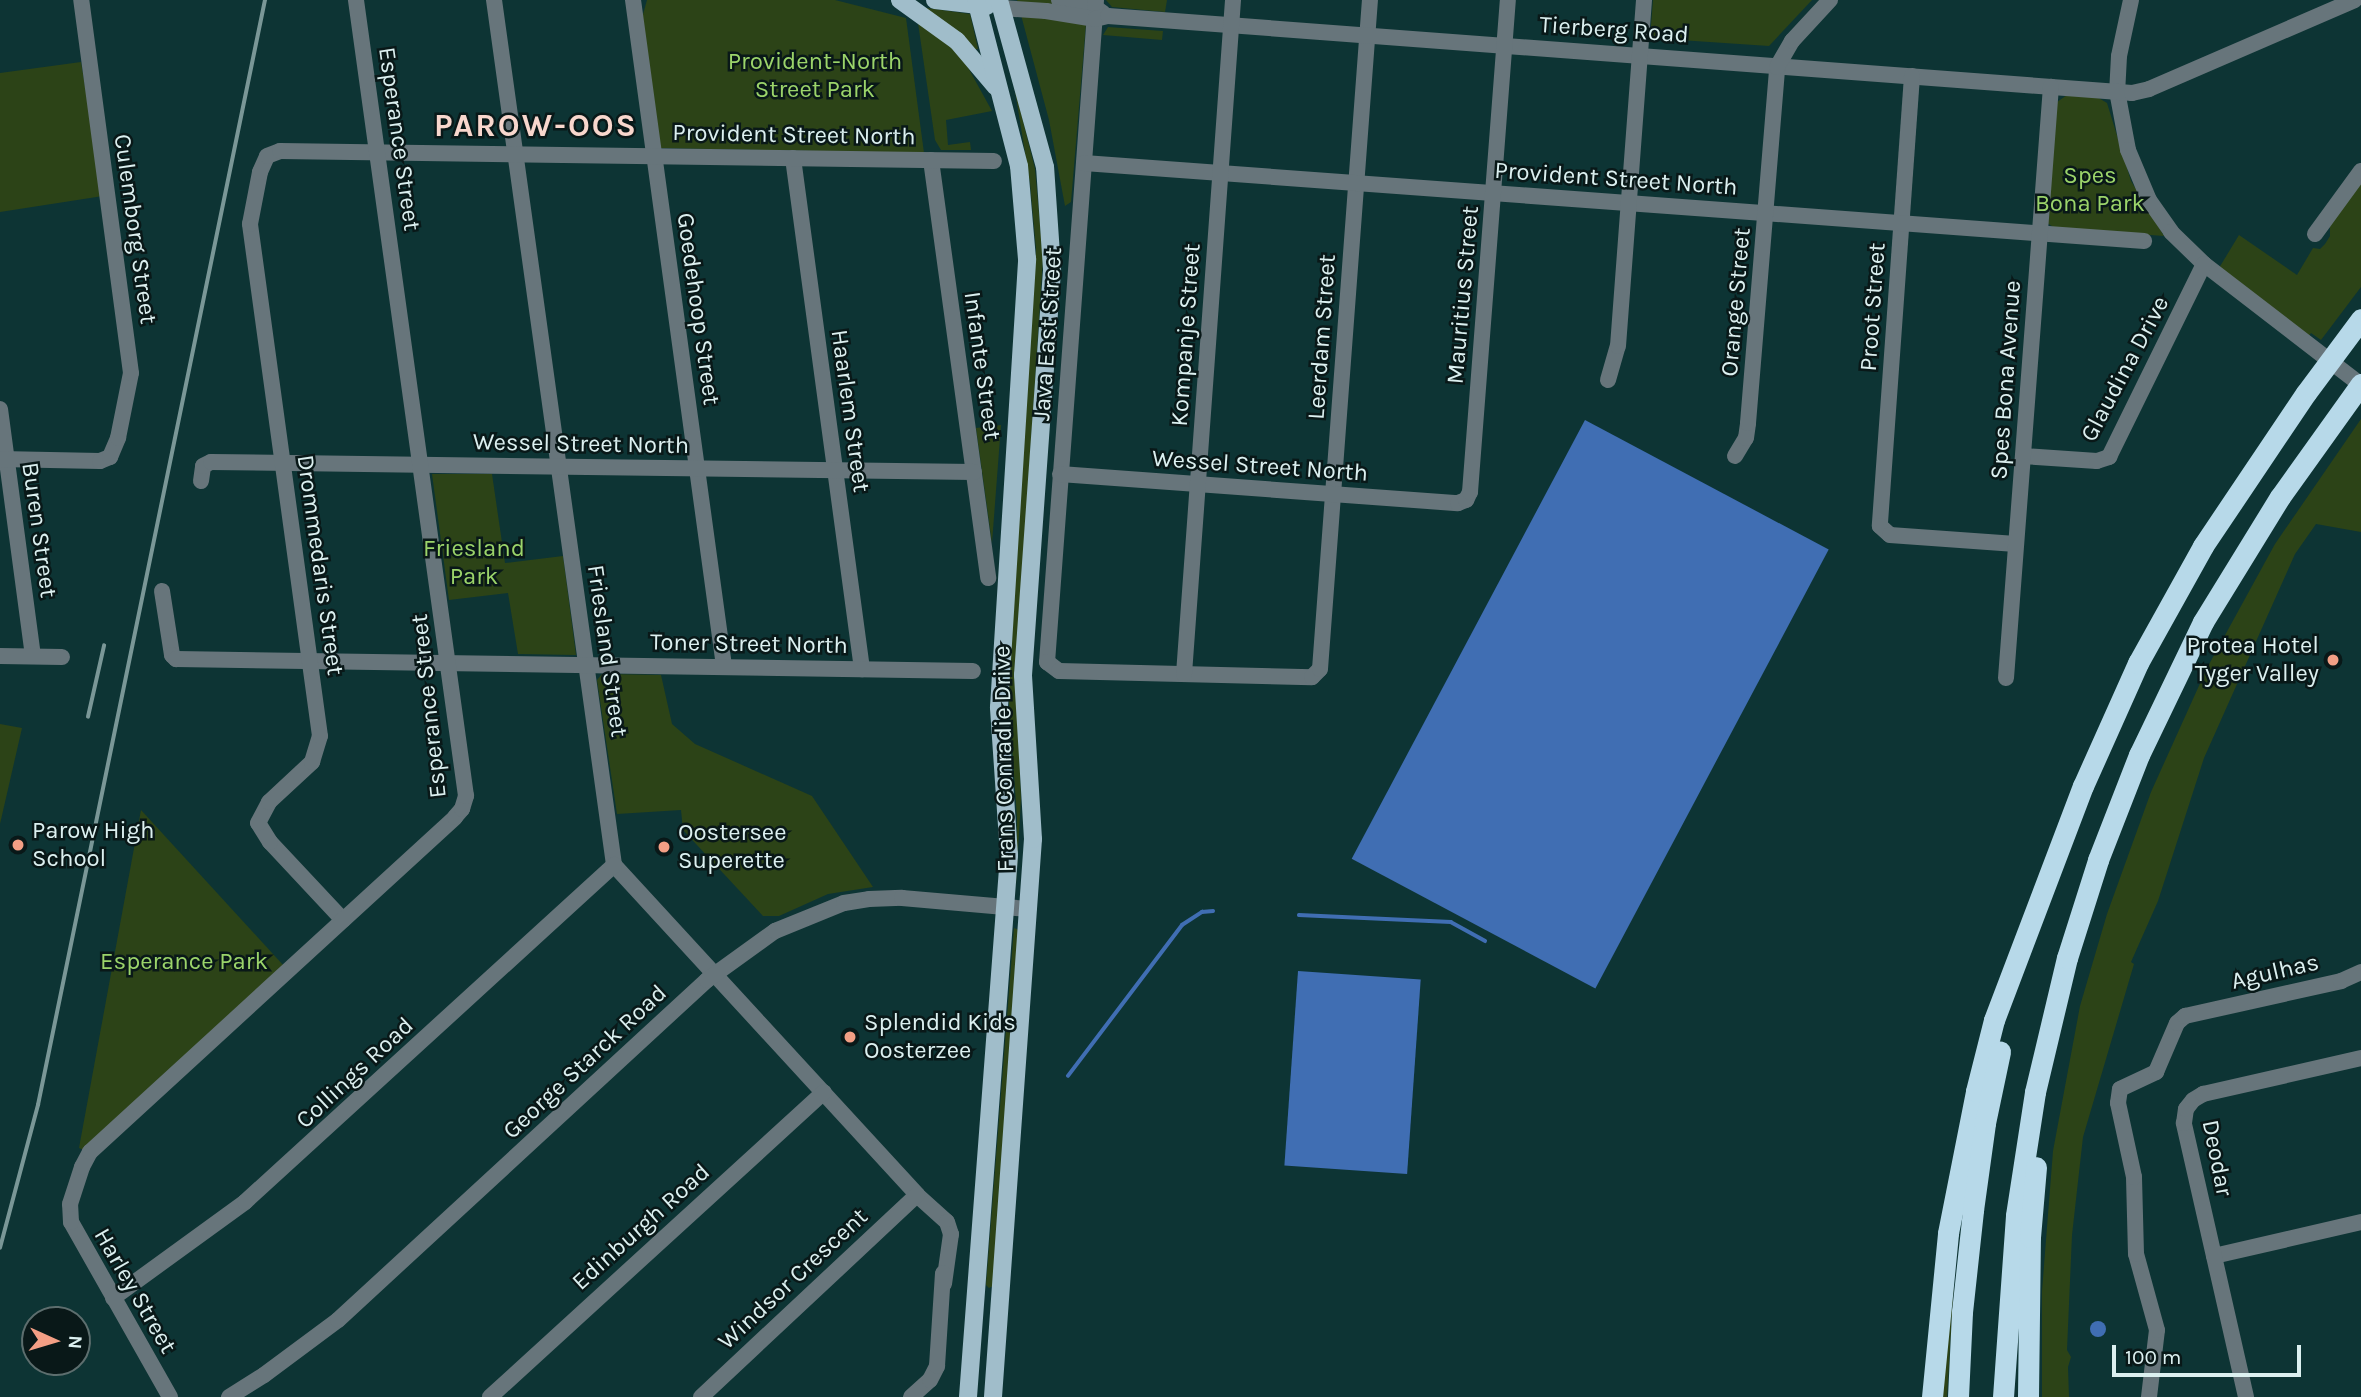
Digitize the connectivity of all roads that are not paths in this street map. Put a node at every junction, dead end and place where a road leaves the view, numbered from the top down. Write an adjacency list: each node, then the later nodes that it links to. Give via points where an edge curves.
1 (81, 0): 52 (street, Culemborg Street, via 131,373 113,453 106,460)
2 (356, 0): 27 (street, Esperance Street)
3 (494, 0): 28 (street, Friesland Street)
4 (633, 0): 29 (street, Goedehoop Street)
5 (900, 0): 26 (main road, via 957,41)
6 (935, 0): 15 (main road, Tierberg Road)
7 (1059, 0): 17 (street, Tierberg Road)
8 (1233, 0): 18 (street, Kompanje Street)
9 (1370, 0): 19 (street, Leerdam Street)
10 (1508, 0): 20 (street, Mauritius Street)
11 (1644, 0): 21 (street)
12 (1830, 0): 22 (street, Orange Street, via 1792,41)
13 (2131, 0): 25 (street)
14 (2355, 0): 25 (street, Tierberg Road, via 2149,89)
15 (976, 2): 16 (main road, Tierberg Road); 26 (main road, Frans Conradie Drive)
16 (1000, 4): 17 (street, Tierberg Road, via 1046,11); 81 (main road, Frans Conradie Drive, via 1045,167 1051,233 1049,326 1023,675 1033,839)
17 (1099, 11): 18 (street, Tierberg Road); 34 (street, Java East Street)
18 (1232, 27): 19 (street, Tierberg Road); 36 (street, Kompanje Street)
19 (1368, 36): 20 (street, Tierberg Road); 37 (street, Leerdam Street)
20 (1504, 47): 21 (street, Tierberg Road); 38 (street, Mauritius Street)
21 (1641, 57): 22 (street, Tierberg Road); 39 (street)
22 (1777, 66): 23 (street, Tierberg Road); 40 (street, Orange Street)
23 (1912, 76): 24 (street, Tierberg Road); 41 (street, Proot Street)
24 (2051, 87): 25 (street, Tierberg Road); 42 (street, Spes Bona Avenue)
25 (2117, 91): 45 (street, via 2128,150 2143,188 2172,232)
26 (1002, 96): 80 (main road, Frans Conradie Drive, via 1019,166 1027,258 1000,663 1009,828)
27 (378, 152): 28 (street, Provident Street North); 33 (street, Provident Street North, via 280,150); 54 (street, Esperance Street)
28 (515, 154): 29 (street, Provident Street North); 55 (street, Friesland Street)
29 (654, 155): 30 (street, Provident Street North); 56 (street, Goedehoop Street)
30 (793, 158): 31 (street, Provident Street North); 57 (street, Haarlem Street)
31 (931, 160): 32 (street, Provident Street North); 58 (street, Infante Street)
32 (994, 161)
33 (263, 163): 53 (street, Drommedaris Street, via 250,225)
34 (1084, 163): 36 (street, Provident Street North); 59 (street, Java East Street)
35 (2361, 171): 43 (street)
36 (1221, 173): 37 (street, Provident Street North); 61 (street, Kompanje Street)
37 (1357, 183): 38 (street, Provident Street North); 62 (street, Leerdam Street)
38 (1494, 192): 39 (street, Provident Street North); 63 (street, Mauritius Street, via 1470,492)
39 (1629, 202): 40 (street, Provident Street North); 47 (street, via 1618,346)
40 (1766, 213): 41 (street, Provident Street North); 50 (street, Orange Street, via 1748,431)
41 (1902, 223): 42 (street, Provident Street North); 64 (street, Proot Street, via 1882,530 1890,535)
42 (2040, 233): 44 (street, Provident Street North); 51 (street, Spes Bona Avenue)
43 (2315, 234)
44 (2144, 240)
45 (2204, 264): 48 (street); 51 (street, Glaudina Drive, via 2109,457 2097,461)
46 (2355, 327): 78 (highway, via 2241,487 2169,604 2110,722)
47 (1608, 380)
48 (2361, 384): 85 (highway, via 2280,497 2203,622 2173,682 2098,860)
49 (0, 409): 52 (street, Buren Street)
50 (1735, 456)
51 (2023, 456): 64 (street, Spes Bona Avenue)
52 (4, 459): 68 (street, Buren Street)
53 (283, 463): 54 (street, Wessel Street North); 60 (street, Wessel Street North, via 207,463); 70 (street, Drommedaris Street)
54 (421, 464): 55 (street, Wessel Street North); 71 (street, Esperance Street)
55 (558, 467): 56 (street, Wessel Street North); 72 (street, Friesland Street)
56 (697, 468): 57 (street, Wessel Street North); 73 (street, Goedehoop Street)
57 (836, 471): 58 (street, Wessel Street North); 74 (street, Haarlem Street)
58 (974, 472): 65 (street, Infante Street)
59 (1060, 474): 61 (street, Wessel Street North); 76 (street, Java East Street, via 1046,657 1053,669)
60 (201, 481)
61 (1198, 484): 62 (street, Wessel Street North); 76 (street, Kompanje Street)
62 (1333, 494): 63 (street, Wessel Street North); 76 (street, Leerdam Street, via 1320,669 1315,676)
63 (1458, 503)
64 (2016, 544): 77 (street, Spes Bona Avenue)
65 (988, 578)
66 (162, 591): 70 (street, Toner Street North, via 176,659)
67 (0, 656): 68 (street)
68 (33, 656): 69 (street)
69 (62, 656)
70 (310, 661): 71 (street, Toner Street North); 82 (street, Drommedaris Street, via 320,736 317,754 269,802 258,823)
71 (448, 663): 72 (street, Toner Street North); 82 (street, Esperance Street, via 465,803)
72 (585, 665): 73 (street, Toner Street North); 79 (street, Friesland Street)
73 (724, 666): 74 (street, Toner Street North)
74 (862, 669): 75 (street, Toner Street North)
75 (973, 671)
76 (1184, 674)
77 (2006, 678)
78 (2056, 855): 100 (highway, via 1994,1020 1970,1114 1948,1233); 101 (highway, via 2025,950 1985,1123 1962,1312)
79 (614, 865): 84 (street); 92 (street, Collings Road, via 245,1202)
80 (1005, 907): 81 (street, George Starck Road); 84 (street, George Starck Road, via 902,898 844,904 775,931); 98 (main road, Frans Conradie Drive)
81 (1029, 909): 99 (main road, Frans Conradie Drive)
82 (343, 920): 89 (street, Esperance Street, via 90,1152)
83 (2361, 972): 104 (street, Agulhas, via 2341,981 2185,1016 2177,1023 2156,1072 2148,1079 2125,1084 2118,1095 2134,1177 2136,1254 2157,1331)
84 (715, 973): 87 (street); 94 (street, George Starck Road, via 338,1320)
85 (2051, 1019): 102 (highway, via 2016,1215); 103 (highway, via 2029,1237)
86 (2361, 1058): 91 (street, Deodar, via 2203,1094 2189,1104 2184,1123)
87 (824, 1092): 88 (street); 95 (street, Edinburgh Road)
88 (921, 1198): 96 (street, Windsor Crescent); 97 (street, via 945,1231 944,1284 937,1366 930,1380)
89 (70, 1204): 92 (street, Harley Street, via 74,1229)
90 (2361, 1222): 91 (street)
91 (2214, 1256): 105 (street, Deodar)
92 (113, 1298): 93 (street, Harley Street)
93 (170, 1397)
94 (229, 1397)
95 (490, 1397)
96 (701, 1397)
97 (911, 1397)
98 (968, 1397)
99 (993, 1397)
100 (1933, 1397)
101 (1958, 1397)
102 (2003, 1397)
103 (2028, 1397)
104 (2149, 1397)
105 (2246, 1397)

